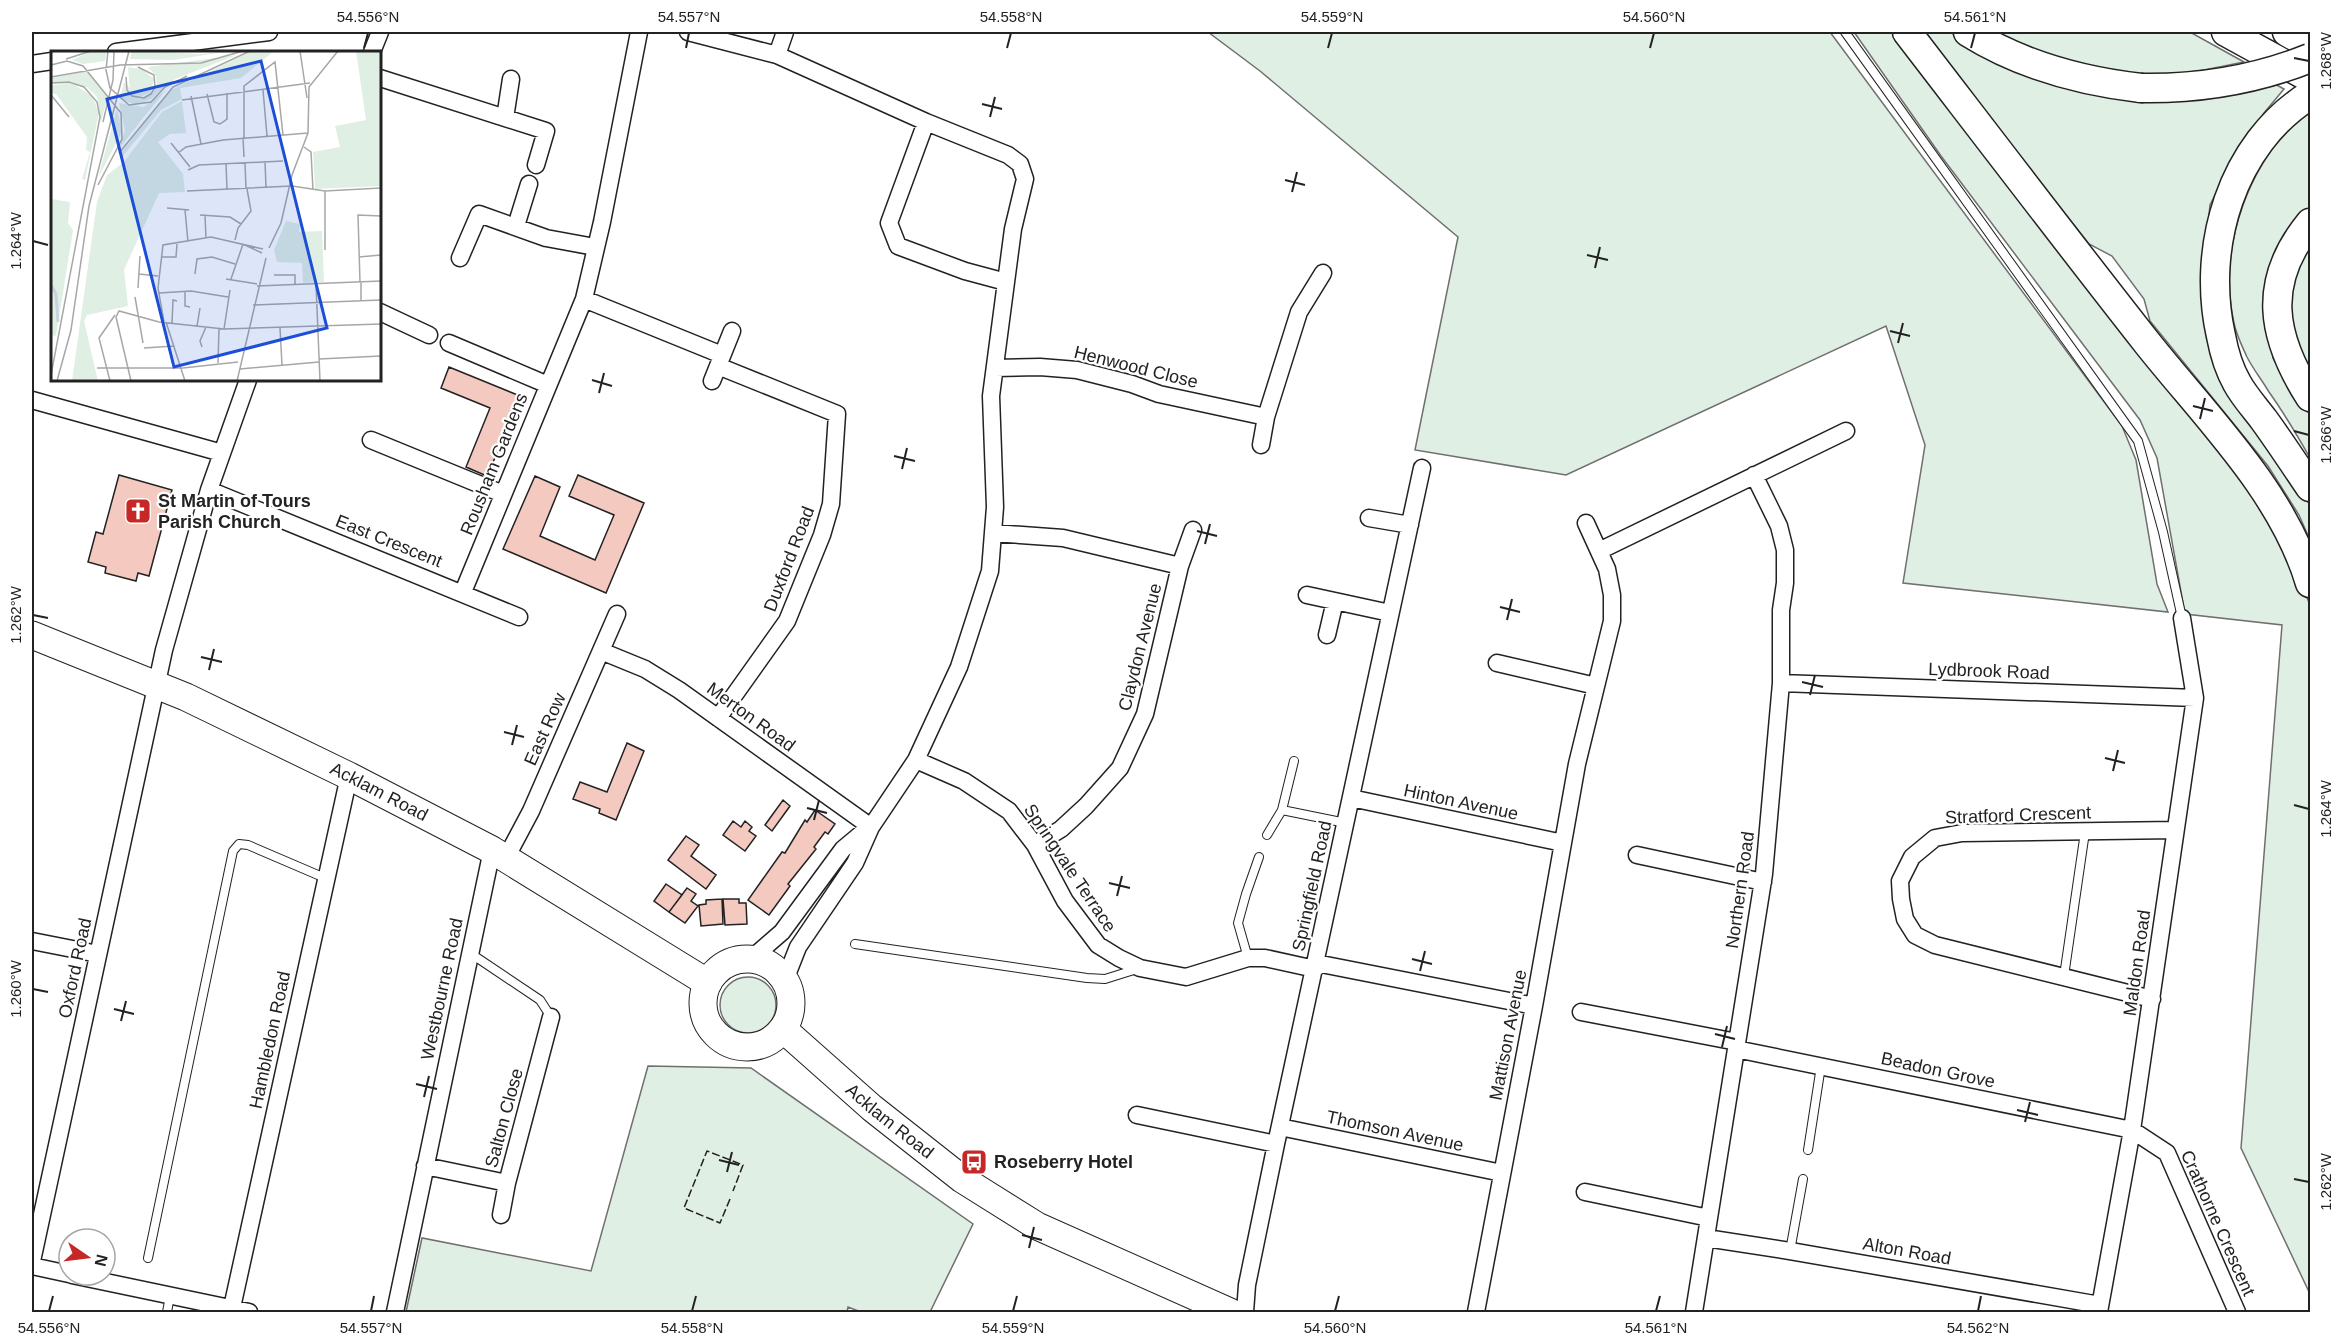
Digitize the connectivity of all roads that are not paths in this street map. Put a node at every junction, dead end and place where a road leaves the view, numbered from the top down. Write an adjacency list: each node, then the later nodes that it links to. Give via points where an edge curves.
1 (269, 32): 11 (street)
2 (380, 32): 14 (street)
3 (639, 32): 29 (street, Rousham Gardens)
4 (688, 32): 15 (street)
5 (785, 32): 15 (street)
6 (1845, 32): 68 (lane, via 2138,441)
7 (1907, 32): 61 (highway, via 2238,454 2286,523)
8 (1968, 32): 16 (highway, bridge, via 2056,72 2141,88 2229,83)
9 (2226, 32): 20 (highway)
10 (2287, 32): 12 (highway)
11 (168, 38): 13 (street)
12 (2310, 45)
13 (120, 51)
14 (372, 51)
15 (777, 54): 24 (street)
16 (2310, 58)
17 (51, 61): 18 (street)
18 (32, 64)
19 (381, 78): 23 (street)
20 (2310, 78)
21 (511, 79): 23 (street)
22 (2310, 95): 51 (highway, via 2269,131 2243,168 2226,205 2216,242 2213,282 2224,353 2237,383)
23 (505, 118): 25 (street, via 546,131)
24 (926, 122): 32 (street, via 1008,155 1020,164 1025,179); 32 (street, via 889,223 898,246)
25 (536, 165)
26 (529, 184): 28 (street)
27 (2310, 223): 42 (highway, via 2296,241 2282,272 2277,306 2281,340)
28 (516, 226): 29 (street, via 546,238); 30 (street, via 479,214)
29 (595, 247): 33 (street, Rousham Gardens)
30 (460, 258)
31 (1323, 273): 44 (street, via 1299,312)
32 (1006, 282): 39 (street)
33 (584, 299): 38 (street); 41 (street, Rousham Gardens)
34 (381, 312): 36 (street)
35 (732, 331): 38 (street)
36 (429, 335)
37 (449, 343): 41 (street, Rousham Gardens)
38 (717, 367): 77 (street, Duxford Road, via 837,414 831,504 822,535 787,621)
39 (996, 368): 44 (street, Henwood Close, via 1077,370 1159,394); 58 (street, via 991,396)
40 (248, 381): 48 (street, Oxford Road)
41 (548, 385): 53 (street, Rousham Gardens)
42 (2310, 397)
43 (32, 400): 48 (street)
44 (1266, 417): 47 (street)
45 (1846, 431): 50 (street)
46 (371, 440): 53 (street)
47 (1261, 445)
48 (222, 453): 52 (street, Oxford Road)
49 (1422, 468): 56 (street, Springfield Road)
50 (1754, 475): 59 (street); 73 (street, Northern Road, via 1779,526 1785,550)
51 (2310, 488)
52 (209, 489): 62 (street, East Crescent); 74 (street, Oxford Road)
53 (503, 494): 62 (street, Rousham Gardens)
54 (1369, 518): 56 (street)
55 (1586, 523): 59 (street, Mattison Avenue)
56 (1410, 525): 65 (street, Springfield Road)
57 (1193, 530): 60 (street, Claydon Avenue)
58 (993, 533): 60 (street, Claydon Avenue, via 1063,538); 78 (street, via 990,571 959,668)
59 (1600, 550): 75 (street, Mattison Avenue, via 1610,586 1612,621)
60 (1180, 566): 89 (street, Claydon Avenue, via 1145,714 1120,768 1061,829)
61 (2310, 583)
62 (463, 592): 67 (street, East Crescent)
63 (1307, 595): 64 (street)
64 (1335, 601): 65 (street); 70 (street)
65 (1390, 613): 81 (street, Springfield Road)
66 (617, 614): 71 (street, East Row)
67 (519, 617)
68 (2182, 618): 76 (street, Maldon Road)
69 (32, 635): 74 (main road, Acklam Road)
70 (1327, 635)
71 (601, 651): 77 (street, Merton Road, via 645,669); 90 (street, East Row, via 531,811)
72 (1497, 663): 75 (street)
73 (1781, 683): 76 (street, Lydbrook Road); 94 (street, Northern Road)
74 (157, 685): 80 (main road, Acklam Road); 98 (street, Oxford Road)
75 (1596, 686): 88 (street, Mattison Avenue)
76 (2195, 698): 85 (street, Maldon Road)
77 (718, 718): 84 (street, Merton Road)
78 (916, 760): 84 (street); 89 (street, Springvale Terrace, via 964,781 1009,811)
79 (1294, 761): 82 (lane)
80 (348, 776): 90 (main road, Acklam Road); 93 (street, Hambledon Road)
81 (1351, 798): 83 (street, Springfield Road); 88 (street, Hinton Avenue)
82 (1282, 810): 83 (lane); 87 (lane)
83 (1346, 823): 101 (street, Springfield Road)
84 (870, 827): 99 (street, via 843,849 783,933); 104 (street, via 855,863 798,947)
85 (2175, 830): 86 (street, Stratford Crescent); 106 (street, Maldon Road)
86 (2085, 832): 103 (lane); 103 (street, Stratford Crescent, via 1962,833 1935,838 1912,857 1900,881 1905,919 1915,935 1950,950)
87 (1267, 835)
88 (1563, 843): 107 (street, Mattison Avenue)
89 (1035, 845): 102 (street, Springvale Terrace, via 1065,901 1098,945)
90 (499, 854): 97 (street, Westbourne Road); 105 (main road, Acklam Road)
91 (1637, 855): 94 (street)
92 (1260, 857): 100 (lane, via 1238,923)
93 (325, 879): 127 (lane, via 248,845 239,844 233,851); 134 (street, Hambledon Road)
94 (1763, 882): 111 (street, Northern Road)
95 (32, 941): 98 (street)
96 (855, 944): 102 (lane, via 1087,978 1105,979)
97 (470, 953): 109 (lane, via 540,1000); 118 (street, Westbourne Road)
98 (98, 954): 128 (street, Oxford Road)
99 (751, 959): 104 (main road, via 776,969); 105 (main road, via 726,964)
100 (1241, 961): 101 (street, via 1264,958); 102 (street, Springvale Terrace, via 1186,977)
101 (1315, 966): 107 (street); 114 (street, Springfield Road)
102 (1140, 968)
103 (2064, 976): 106 (street, Stratford Crescent)
104 (785, 980): 110 (main road, via 791,1004)
105 (708, 983): 110 (main road, via 704,1011 709,1025 730,1044 759,1045)
106 (2152, 999): 115 (street, Maldon Road)
107 (1534, 1006): 119 (street, Mattison Avenue)
108 (1581, 1012): 111 (street, Beadon Grove)
109 (550, 1017): 121 (street, Salton Close)
110 (783, 1029): 137 (main road, Acklam Road, via 872,1108 971,1185 1037,1226)
111 (1737, 1046): 112 (street, Beadon Grove); 124 (street, Northern Road)
112 (1821, 1065): 115 (street, Beadon Grove); 117 (lane)
113 (1137, 1115): 116 (street)
114 (1280, 1127): 116 (street, Springfield Road); 119 (street, Thomson Avenue)
115 (2132, 1130): 133 (street, Maldon Road); 141 (street, Crathorne Crescent, via 2167,1153)
116 (1276, 1144): 138 (street, Springfield Road)
117 (1808, 1150)
118 (425, 1166): 121 (street, Salton Close); 136 (street, Westbourne Road)
119 (1502, 1173): 139 (street, Mattison Avenue)
120 (1803, 1179): 126 (lane)
121 (507, 1183): 123 (street)
122 (1586, 1192): 124 (street)
123 (501, 1215)
124 (1709, 1218): 125 (street, Northern Road)
125 (1706, 1238): 126 (street, Alton Road); 140 (street, Northern Road)
126 (1790, 1251): 133 (street, Alton Road)
127 (148, 1257)
128 (32, 1261)
129 (32, 1266): 130 (street)
130 (57, 1272)
131 (111, 1287): 132 (street)
132 (169, 1304): 134 (street)
133 (2100, 1309)
134 (231, 1311): 135 (street)
135 (249, 1312)
136 (395, 1312)
137 (1230, 1312)
138 (1245, 1312)
139 (1476, 1312)
140 (1694, 1312)
141 (2237, 1312)

